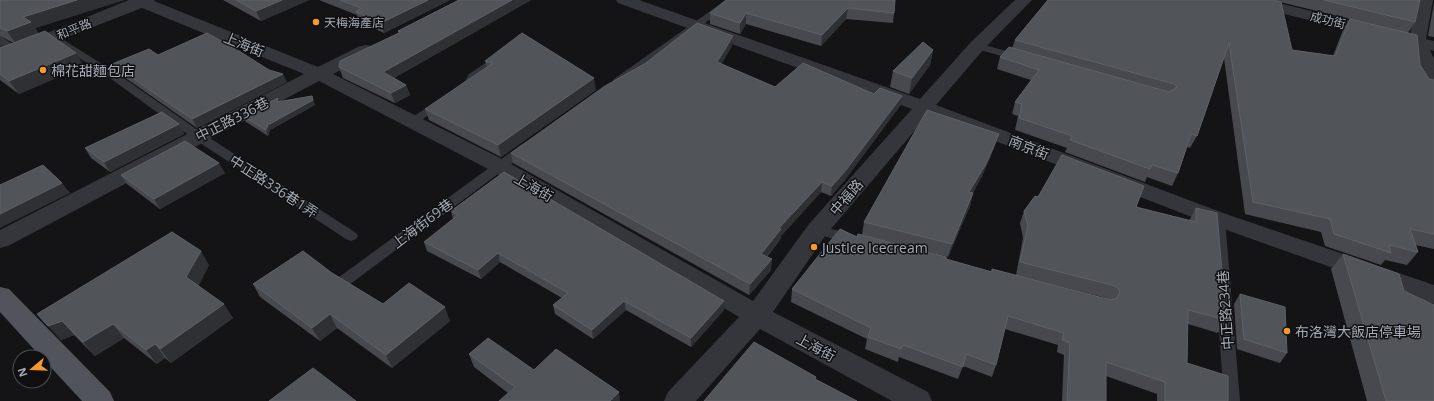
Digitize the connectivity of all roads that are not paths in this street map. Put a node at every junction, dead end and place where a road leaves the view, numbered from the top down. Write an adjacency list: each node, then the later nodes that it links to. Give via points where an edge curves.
1 (624, 0): 7 (street, 南京街)
2 (732, 0): 7 (lane)
3 (1024, 0): 12 (street, 中福路)
4 (1246, 0): 11 (street, 成功街)
5 (1425, 0): 11 (street)
6 (141, 1): 8 (street, 和平路); 18 (street, 上海街)
7 (695, 26): 20 (lane); 21 (street, 南京街)
8 (54, 37): 14 (street, 和平路); 23 (lane, 中正路336巷1弄)
9 (0, 39): 14 (lane)
10 (382, 42): 18 (street, 中正路336巷)
11 (1417, 42): 13 (street, 成功街); 19 (street)
12 (977, 46): 17 (lane); 21 (street, 中福路)
13 (1434, 46)
14 (17, 51): 15 (street, 和平路)
15 (0, 58)
16 (498, 58): 22 (lane, via 473,76 469,83)
17 (1030, 61)
18 (319, 74): 22 (street, 上海街); 23 (street, 中正路336巷)
19 (1434, 80)
20 (606, 89)
21 (925, 107): 26 (street, 南京街); 27 (street, 中福路)
22 (412, 122): 25 (street, 上海街)
23 (198, 136): 28 (lane, 中正路336巷1弄); 29 (street, 中正路336巷)
24 (538, 138): 25 (lane, 上海街69巷)
25 (499, 166): 31 (lane, 上海街69巷); 34 (street, 上海街)
26 (1218, 219): 32 (street, 南京街); 38 (lane, 中正路234巷)
27 (817, 230): 30 (lane); 34 (street, 中福路)
28 (351, 236)
29 (0, 240)
30 (862, 242)
31 (344, 281)
32 (1434, 295)
33 (0, 296): 35 (main road)
34 (757, 315): 36 (street, 中福路); 37 (street, 上海街)
35 (100, 401)
36 (678, 401)
37 (918, 401)
38 (1232, 401)

